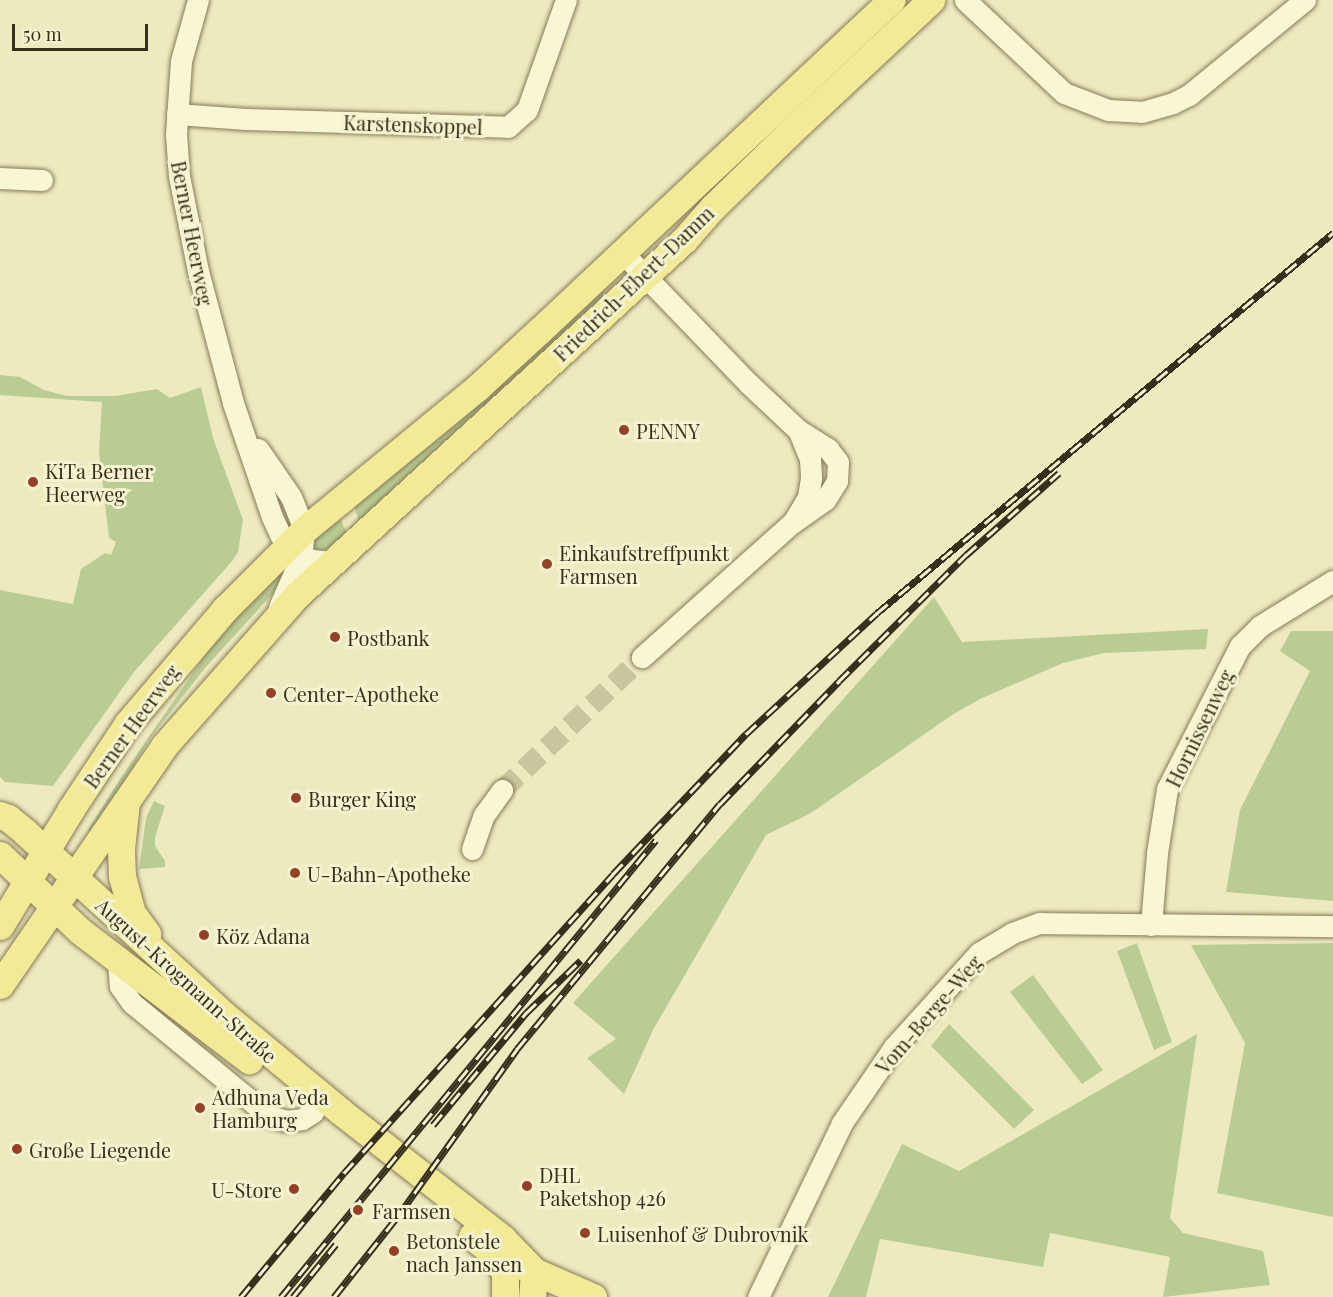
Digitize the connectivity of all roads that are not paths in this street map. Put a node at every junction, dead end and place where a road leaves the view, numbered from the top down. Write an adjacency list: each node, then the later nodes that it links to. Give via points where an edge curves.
1 (198, 0): 7 (street, Berner Heerweg, via 181,61)
2 (566, 0): 7 (street, Karstenskoppel, via 527,110 508,127)
3 (892, 0): 10 (main road, Friedrich-Ebert-Damm)
4 (931, 0): 11 (main road, Friedrich-Ebert-Damm)
5 (965, 0): 6 (street, via 1065,93 1108,110 1142,112 1189,95)
6 (1305, 0)
7 (177, 114): 16 (street, Berner Heerweg, via 182,194 218,354 272,517)
8 (0, 178): 9 (street)
9 (42, 180)
10 (622, 252): 11 (street); 16 (main road, Friedrich-Ebert-Damm, via 478,387)
11 (644, 275): 12 (street); 17 (main road, Friedrich-Ebert-Damm)
12 (798, 430): 13 (street, via 836,458); 14 (street, via 810,459)
13 (837, 480): 14 (street); 15 (street, via 825,500)
14 (808, 496): 15 (street)
15 (793, 522): 20 (street)
16 (298, 544): 17 (street); 19 (street, Berner Heerweg); 25 (main road, Berner Heerweg, via 210,626 128,723)
17 (330, 562): 19 (main road, Berner Heerweg)
18 (1333, 581): 30 (street, Hornissenweg, via 1260,626 1240,646 1167,789)
19 (270, 627): 22 (main road, Berner Heerweg, via 177,730)
20 (642, 657)
21 (502, 790): 24 (street, via 484,815)
22 (126, 798): 27 (main road, Berner Heerweg); 33 (main road, via 121,849 126,897)
23 (0, 815): 25 (main road, August-Krogmann-Straße)
24 (472, 849)
25 (45, 851): 27 (main road, August-Krogmann-Straße); 28 (main road, Berner Heerweg)
26 (0, 855): 28 (main road, August-Krogmann-Straße)
27 (73, 877): 29 (main road, Berner Heerweg); 33 (main road, August-Krogmann-Straße)
28 (27, 882): 29 (main road, August-Krogmann-Straße); 31 (main road, Berner Heerweg)
29 (53, 908): 34 (main road, Berner Heerweg); 35 (main road, August-Krogmann-Straße, via 118,960)
30 (1151, 925): 32 (street, Vom-Berge-Weg); 38 (street, Vom-Berge-Weg, via 1040,923 1012,933 979,953 894,1047 842,1123)
31 (0, 926)
32 (1333, 926)
33 (157, 954): 35 (main road, August-Krogmann-Straße)
34 (0, 986)
35 (316, 1103): 36 (main road, August-Krogmann-Straße, via 493,1253); 36 (main road, August-Krogmann-Straße, via 503,1239)
36 (522, 1289): 37 (main road, August-Krogmann-Straße)
37 (583, 1293)
38 (758, 1297)

